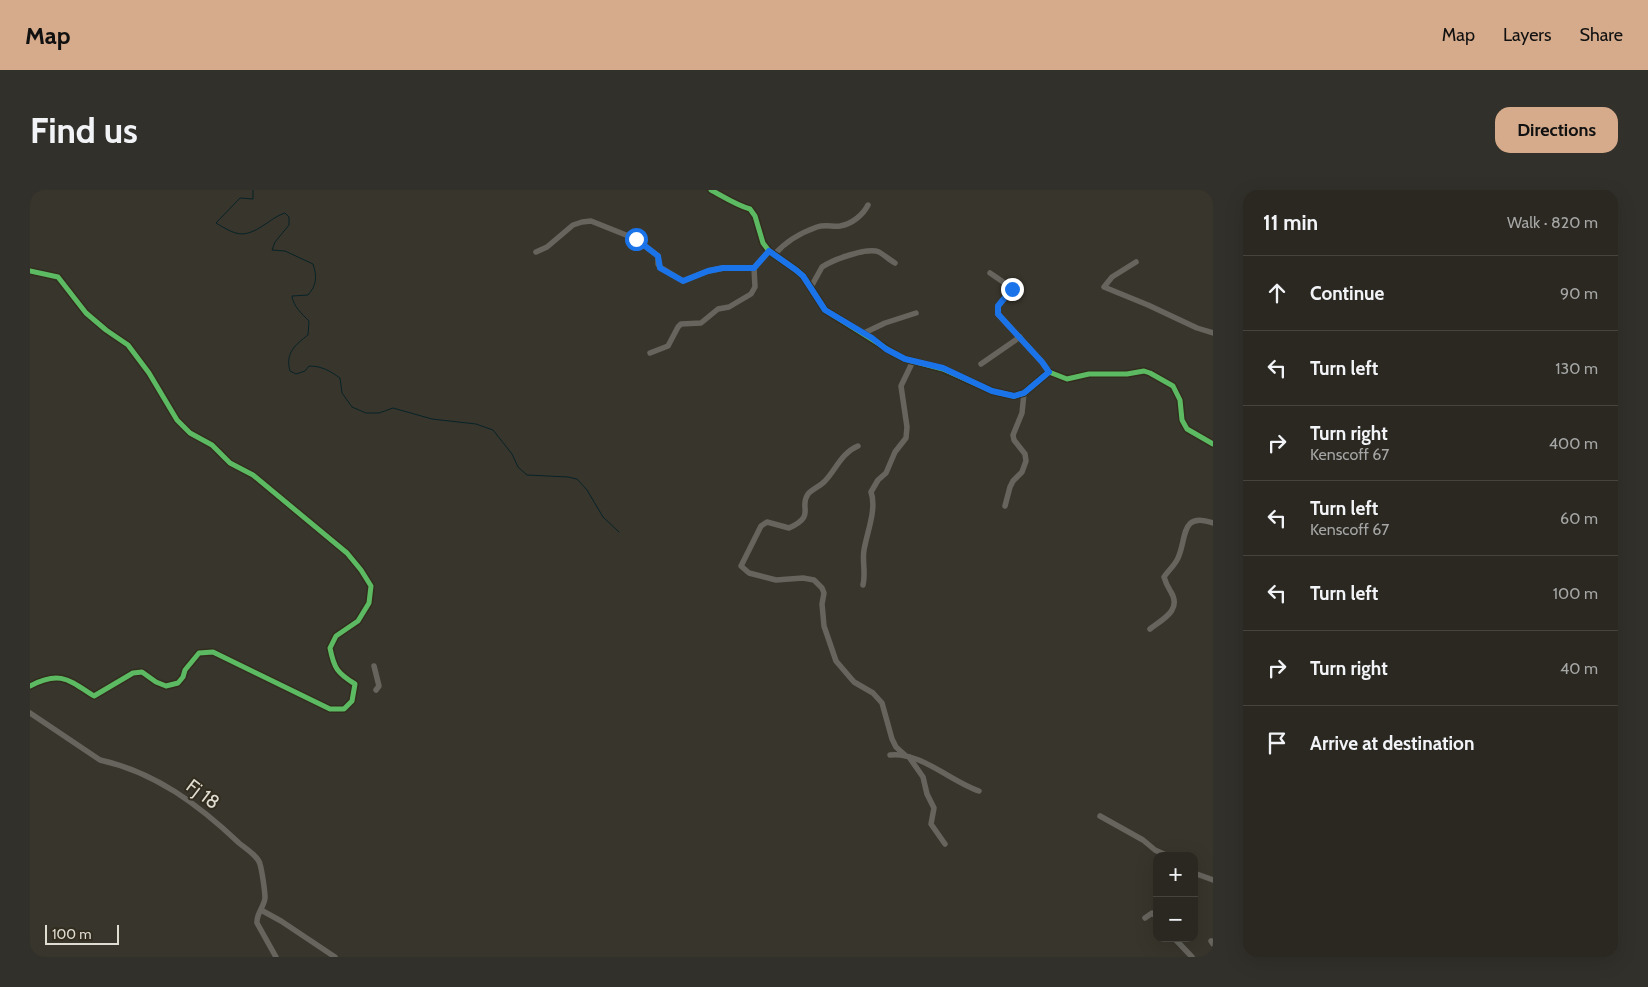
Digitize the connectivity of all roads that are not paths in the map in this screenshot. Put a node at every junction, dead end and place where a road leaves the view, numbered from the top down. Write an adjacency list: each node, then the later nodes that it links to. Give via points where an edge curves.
1 (711, 190): 4 (street, via 736,205 750,208 758,224 759,235)
2 (868, 205): 4 (street, via 858,218 840,226 818,226)
3 (536, 252): 7 (street, via 573,225 591,221 636,239 658,256 660,268 679,281 723,268)
4 (772, 253): 7 (street); 10 (street, via 796,270)
5 (1136, 262): 13 (street, via 1112,276 1104,287)
6 (895, 263): 10 (street, via 878,252 866,251 822,267)
7 (754, 268): 15 (street, via 755,287 751,294 718,309 701,323 681,324 668,346)
8 (30, 271): 27 (street, via 58,277 86,313 128,345 177,420 190,433 212,445 230,463 253,475 347,553 362,570 370,586 369,603 358,621 336,636 330,648 334,666 355,684 352,701 344,710 330,709 213,652 199,653 178,683 166,686 142,672 133,673 94,696 62,677)
9 (990, 273): 14 (street, via 1012,287 997,309 1002,320)
10 (811, 288): 12 (street, via 825,310)
11 (916, 313): 12 (street)
12 (864, 333): 16 (street, via 886,349)
13 (1213, 333)
14 (1020, 337): 17 (street); 18 (street)
15 (650, 353)
16 (913, 361): 19 (street, via 943,368 992,391 1014,396); 24 (street, via 901,386 906,438 871,492)
17 (981, 364)
18 (1049, 372): 19 (street); 20 (street, via 1067,379 1144,370 1173,386 1187,429)
19 (1024, 393): 22 (street, via 1022,413 1013,435 1026,458 1022,472 1013,481)
20 (1213, 444)
21 (858, 446): 31 (street, via 846,452 833,472 809,493 802,521 789,528 766,522 761,526 741,566 749,573 776,580 814,580 822,588 824,626 836,661 854,682 873,693 882,703 892,739)
22 (1005, 506)
23 (1213, 523): 25 (street, via 1204,519 1189,525 1179,557 1164,578 1174,600 1174,608)
24 (863, 585)
25 (1150, 629)
26 (374, 666): 28 (street, via 379,686)
27 (30, 686)
28 (376, 690)
29 (30, 713): 38 (street, Fj 18, via 100,760 152,778 185,797 230,834 260,862 265,898)
30 (890, 755): 31 (street)
31 (907, 756): 32 (street); 34 (street, via 923,777 934,808 931,824)
32 (980, 791)
33 (1100, 816): 35 (street)
34 (945, 844)
35 (1159, 852)
36 (1198, 874): 37 (street)
37 (1213, 880)
38 (261, 910): 42 (street, Fj 18, via 257,923); 43 (street)
39 (1153, 914): 40 (street)
40 (1145, 918)
41 (1178, 942): 44 (street)
42 (276, 957)
43 (334, 957)
44 (1192, 957)

